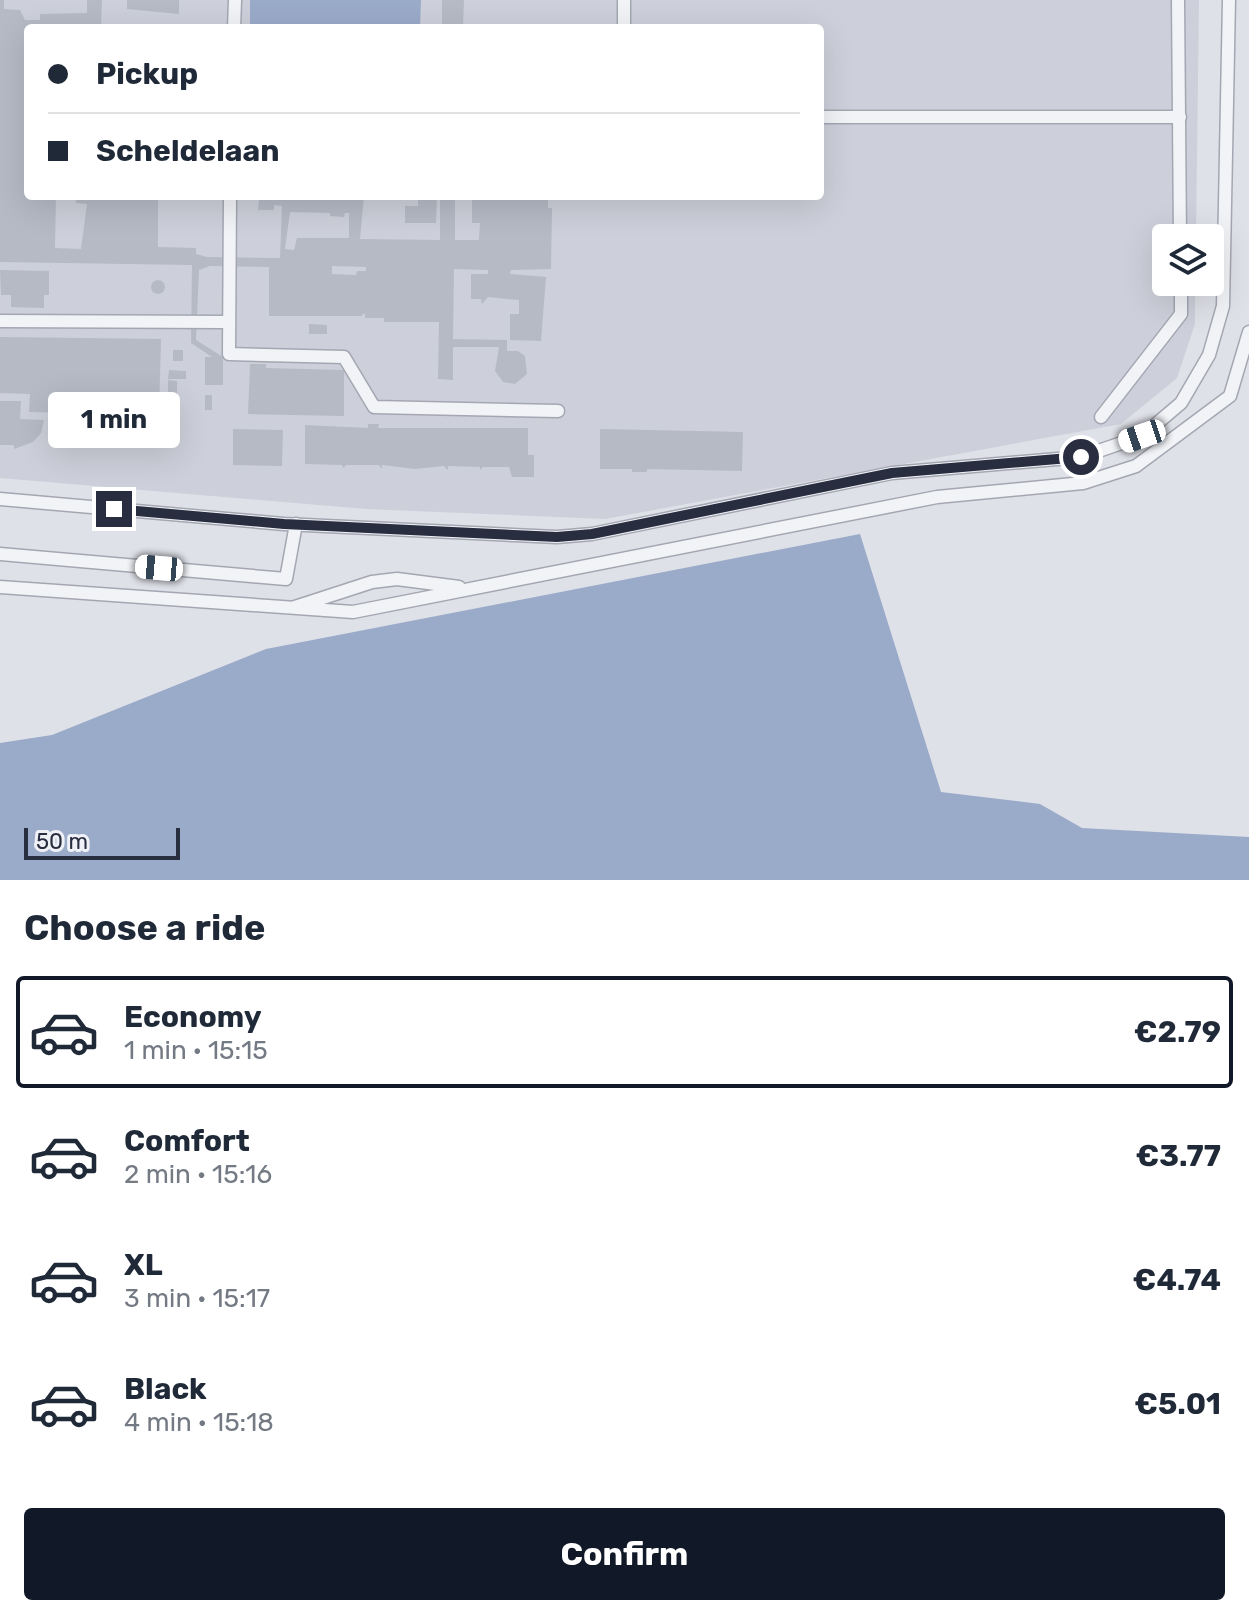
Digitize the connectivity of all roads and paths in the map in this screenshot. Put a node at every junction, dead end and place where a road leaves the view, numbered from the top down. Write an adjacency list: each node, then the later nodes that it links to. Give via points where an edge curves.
1 (235, 0): 5 (lane)
2 (624, 0): 6 (lane)
3 (1178, 0): 8 (lane)
4 (1229, 0): 18 (lane, via 1223,306 1209,355 1181,403 1142,436 1081,457 892,473 592,534 557,537)
5 (234, 24)
6 (624, 24)
7 (824, 117): 8 (lane)
8 (1180, 117): 10 (lane)
9 (230, 200): 13 (lane)
10 (1180, 224)
11 (1181, 296): 16 (lane, via 1181,314)
12 (0, 321): 13 (lane)
13 (227, 322): 15 (lane, via 229,354 344,357 374,407)
14 (1249, 332): 21 (lane, via 1230,396 1136,466 1083,483 937,497)
15 (558, 411)
16 (1101, 417)
17 (0, 499): 18 (lane)
18 (296, 524): 19 (lane, via 286,579)
19 (0, 554)
20 (0, 587): 22 (lane)
21 (466, 587): 22 (lane, via 353,612); 22 (lane, via 397,579 372,582)
22 (288, 610)

